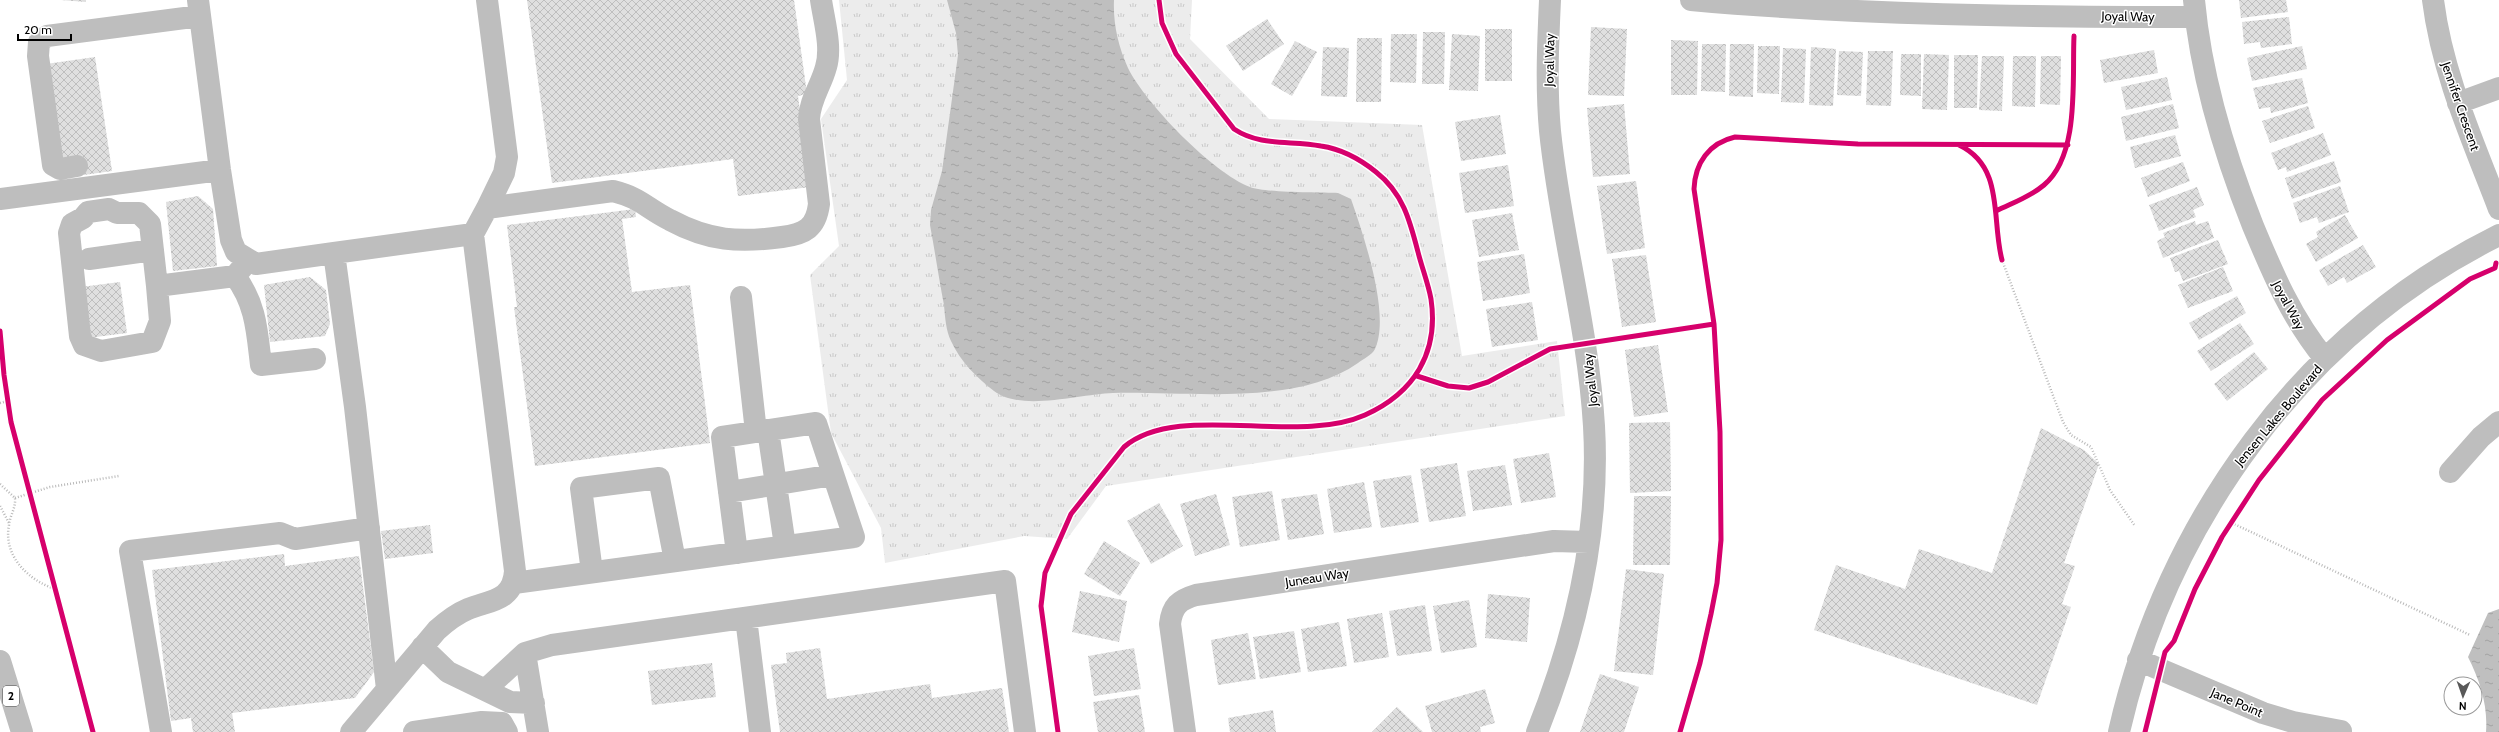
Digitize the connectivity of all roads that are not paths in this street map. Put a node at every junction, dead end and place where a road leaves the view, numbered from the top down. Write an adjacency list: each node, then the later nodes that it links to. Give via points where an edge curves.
1 (487, 0): 13 (street, via 507,157 504,173)
2 (821, 0): 13 (street, via 828,57 826,68 809,106 819,204 817,218 809,228 794,236 751,242 725,240 695,232 668,220 631,196 613,191)
3 (1550, 0): 32 (street, Joyal Way, via 1547,69 1550,130 1586,343 1594,426 1595,482)
4 (1691, 0): 7 (street, Joyal Way, via 1948,14)
5 (2433, 0): 9 (street, Jennifer Crescent, via 2443,55)
6 (199, 8): 10 (street, via 47,36 39,42 38,56 53,165 60,169); 11 (street)
7 (2195, 8): 24 (street, Joyal Way, via 2216,121 2238,189 2286,303 2306,336)
8 (2499, 88): 9 (street)
9 (2458, 103): 14 (street, Jennifer Crescent)
10 (77, 166)
11 (220, 170): 12 (street); 20 (street, via 231,240)
12 (0, 200)
13 (487, 208): 15 (street)
14 (2499, 209)
15 (474, 234): 18 (street); 37 (street, via 515,572)
16 (2499, 235): 24 (street, Jensen Lakes Boulevard, via 2416,282 2372,316)
17 (153, 250): 19 (street); 21 (street); 21 (street, via 150,224 139,213 117,213 112,220 92,223 83,218 72,224 68,233 80,336 84,345 101,351 152,342 160,321)
18 (334, 253): 20 (street); 31 (street)
19 (88, 259)
20 (242, 268): 21 (street); 23 (street, via 246,290 253,307 262,365)
21 (157, 286)
22 (741, 297): 26 (street)
23 (315, 359)
24 (2325, 359): 41 (street, Jensen Lakes Boulevard, via 2255,439 2220,488 2178,562)
25 (2499, 422): 27 (street, via 2481,436)
26 (762, 431): 28 (street, via 816,423); 29 (street); 30 (street, via 722,437)
27 (2450, 472)
28 (833, 475): 29 (street); 33 (street, via 854,537)
29 (776, 484): 30 (street); 33 (street)
30 (729, 492): 34 (street)
31 (369, 528): 44 (street); 48 (street, via 295,539 280,533 130,551)
32 (1589, 542): 55 (street, Juneau Way, via 1554,541 1196,595 1184,599 1173,608 1170,624); 56 (street, Joyal Way, via 1567,649)
33 (785, 546): 34 (street)
34 (737, 553): 35 (street)
35 (674, 561): 36 (street); 36 (street, via 659,478 581,488)
36 (592, 572): 37 (street)
37 (514, 583): 39 (street, via 501,598 452,617)
38 (746, 618): 40 (street, via 552,645); 53 (street); 54 (street, via 1005,581)
39 (422, 647): 43 (street, via 448,672); 44 (street)
40 (525, 653): 43 (street); 45 (street)
41 (2138, 660): 46 (street, Jane Point, via 2263,713 2293,722); 57 (street, Jensen Lakes Boulevard)
42 (0, 661): 47 (street, 2)
43 (486, 689): 45 (street, via 510,702)
44 (387, 690): 49 (street)
45 (534, 703): 52 (street)
46 (2341, 731)
47 (22, 732)
48 (161, 732)
49 (351, 732)
50 (414, 732): 51 (street, via 482,722 502,722)
51 (507, 732)
52 (538, 732)
53 (760, 732)
54 (1025, 732)
55 (1184, 732)
56 (1537, 732)
57 (2119, 732)

